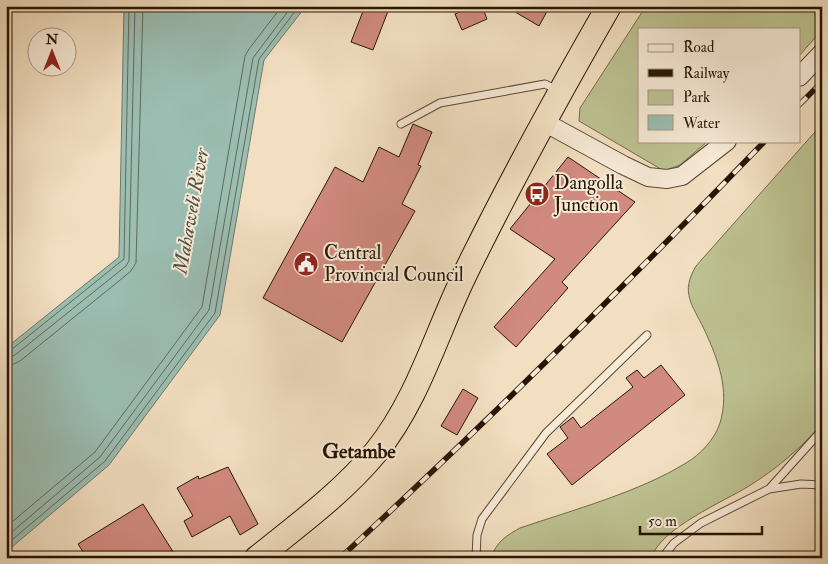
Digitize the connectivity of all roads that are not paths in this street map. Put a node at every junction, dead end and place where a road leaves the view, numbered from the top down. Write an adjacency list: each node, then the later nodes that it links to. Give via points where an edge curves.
1 (608, 6): 4 (highway)
2 (822, 53): 3 (street)
3 (800, 77)
4 (560, 92): 5 (highway); 6 (lane, via 545,84 440,103)
5 (544, 122): 7 (street, via 623,165 648,176 667,179 682,176); 12 (highway, via 466,270 425,367 392,430 350,480)
6 (400, 124)
7 (726, 142)
8 (647, 336): 13 (lane, via 546,433 482,519 477,535)
9 (822, 430): 11 (lane)
10 (822, 485): 11 (lane, via 801,484)
11 (769, 489): 14 (lane, via 701,523 674,543)
12 (257, 558)
13 (476, 558)
14 (662, 558)

